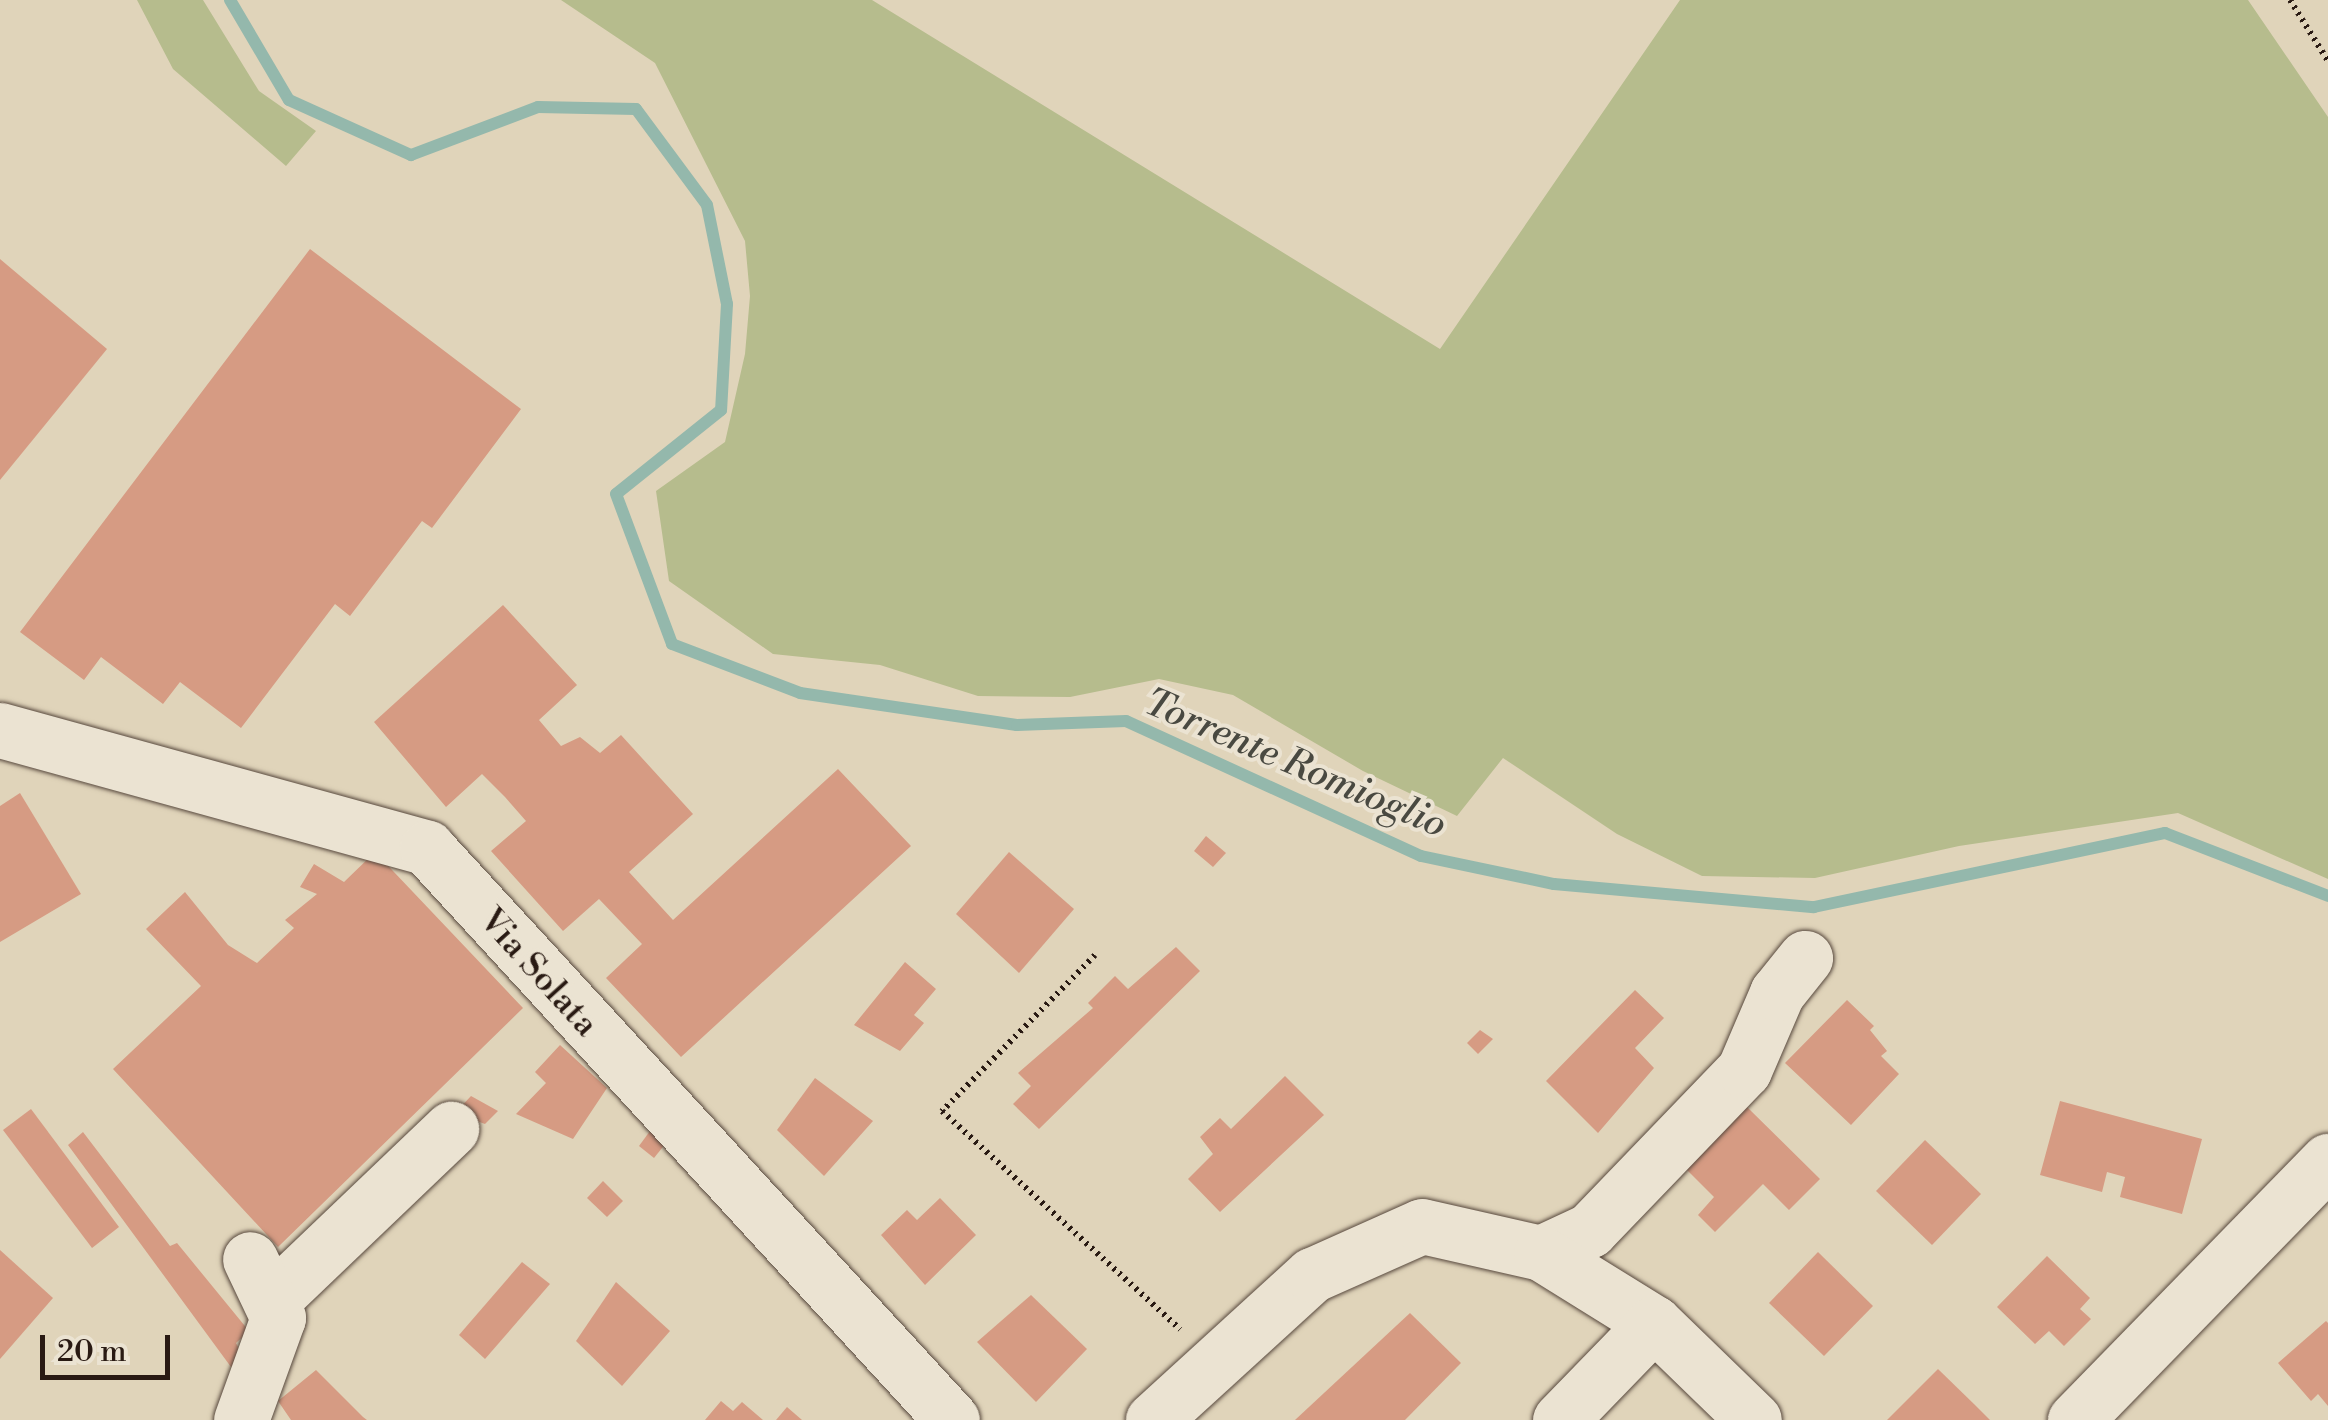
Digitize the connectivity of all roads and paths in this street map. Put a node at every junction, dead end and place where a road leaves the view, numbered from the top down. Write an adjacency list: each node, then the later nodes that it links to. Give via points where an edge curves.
1 (2290, 0): 2 (path)
2 (2328, 61)
3 (0, 730): 12 (street, Via Solata, via 427,848)
4 (1095, 954): 10 (path, via 942,1111)
5 (1805, 958): 8 (street, via 1777,992 1744,1070 1590,1230)
6 (451, 1128): 11 (street, via 261,1280 278,1318)
7 (2328, 1161): 16 (street)
8 (1541, 1252): 9 (street); 10 (street, via 1422,1226 1312,1275)
9 (1654, 1324): 14 (street); 15 (street)
10 (1214, 1361): 13 (street)
11 (241, 1420)
12 (952, 1420)
13 (1153, 1420)
14 (1560, 1420)
15 (1754, 1420)
16 (2074, 1420)

